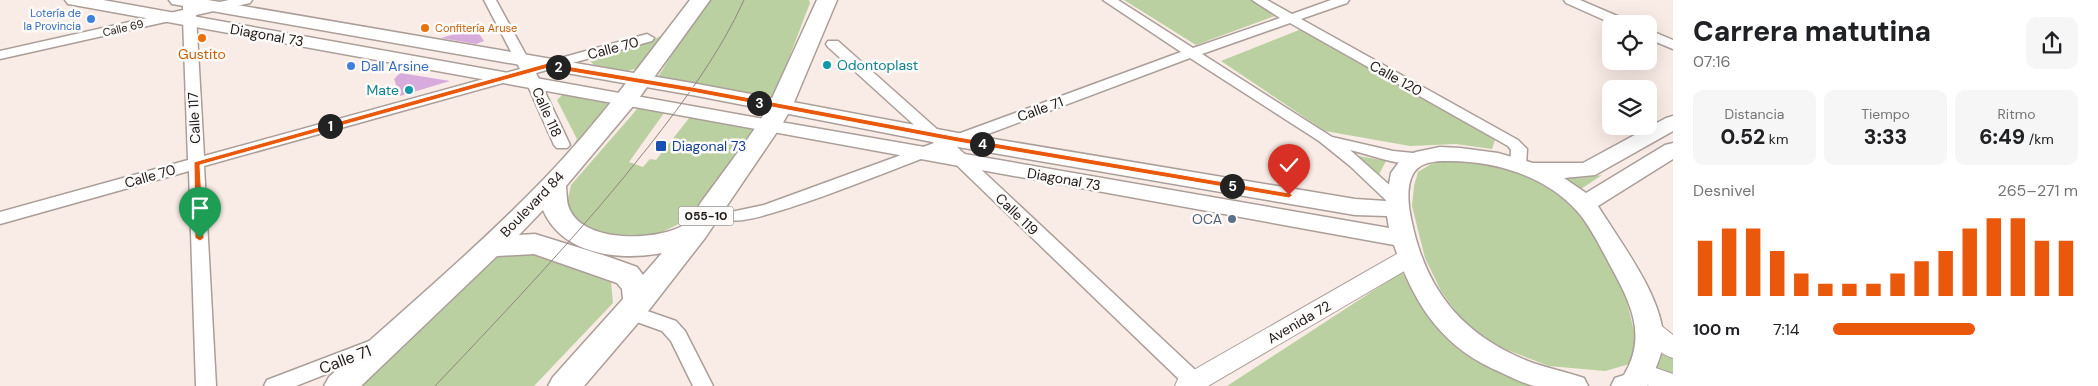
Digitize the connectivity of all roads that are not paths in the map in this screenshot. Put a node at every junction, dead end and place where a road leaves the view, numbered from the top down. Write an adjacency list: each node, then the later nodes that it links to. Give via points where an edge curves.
1 (74, 0): 13 (main road, Diagonal 73)
2 (246, 0): 11 (street)
3 (490, 0): 22 (street, Calle 118)
4 (700, 0): 24 (highway, Boulevard 84)
5 (1109, 0): 19 (street)
6 (1258, 0): 14 (street, Calle 120)
7 (1342, 0): 14 (street, Calle 71)
8 (1570, 0): 12 (street)
9 (825, 1): 25 (highway, 055-10)
10 (187, 7): 11 (main road, Diagonal 73); 13 (main road, Diagonal 73); 23 (main road, Diagonal 73); 33 (street, Calle 117)
11 (216, 7): 22 (main road, Diagonal 73)
12 (1604, 15)
13 (169, 17): 20 (street, Calle 69)
14 (1291, 18): 19 (street, Calle 71); 34 (street, Calle 120, via 1513,143 1519,149)
15 (647, 38): 21 (street, Calle 70)
16 (1657, 38): 18 (street)
17 (833, 44): 29 (street, Calle 119)
18 (1673, 45)
19 (1192, 53): 27 (street); 29 (street, Calle 71)
20 (0, 55)
21 (548, 66): 22 (main road, Diagonal 73); 24 (main road, Diagonal 73)
22 (528, 72): 23 (main road, Diagonal 73); 24 (main road, Diagonal 73); 28 (street, Calle 118)
23 (503, 78): 33 (street, Calle 70)
24 (633, 91): 25 (main road, Diagonal 73); 35 (highway, Boulevard 84)
25 (774, 116): 29 (main road, Diagonal 73); 31 (main road, Diagonal 73); 40 (highway, 055-10)
26 (1673, 122): 34 (main road, via 1587,170 1569,172)
27 (1324, 138): 32 (street, via 1393,156); 37 (street, via 1356,162)
28 (562, 145)
29 (949, 145): 31 (main road, Diagonal 73); 37 (main road, Diagonal 73, via 1355,207); 42 (main road, Diagonal 73); 49 (street, Calle 119)
30 (1673, 150): 36 (main road)
31 (921, 153): 38 (street, via 767,210)
32 (1418, 158): 34 (main road, via 1444,154 1471,155); 37 (main road, via 1402,173)
33 (196, 163): 39 (street, Calle 70); 50 (street, Calle 117)
34 (1523, 166): 36 (main road, via 1558,184)
35 (553, 185): 40 (highway, via 554,208 559,218 577,234 594,242 635,247 669,241); 41 (highway, Boulevard 84)
36 (1584, 204): 44 (main road, via 1638,293)
37 (1397, 205): 42 (main road)
38 (737, 216)
39 (0, 218)
40 (695, 231): 43 (highway, 055-10)
41 (490, 248): 43 (highway, via 535,244 627,275 636,286); 45 (highway, Boulevard 84)
42 (1408, 248): 49 (street, Avenida 72); 55 (main road, via 1426,295 1436,311 1458,333 1510,367)
43 (634, 307): 53 (highway, 055-10); 54 (street, via 669,326 678,336)
44 (1651, 330): 46 (street); 47 (main road, via 1647,360)
45 (388, 342): 51 (street, Calle 71); 52 (highway, Boulevard 84)
46 (1673, 349)
47 (1633, 379): 48 (street)
48 (1673, 384)
49 (1193, 385)
50 (206, 386)
51 (274, 386)
52 (340, 386)
53 (564, 386)
54 (703, 386)
55 (1574, 386)

